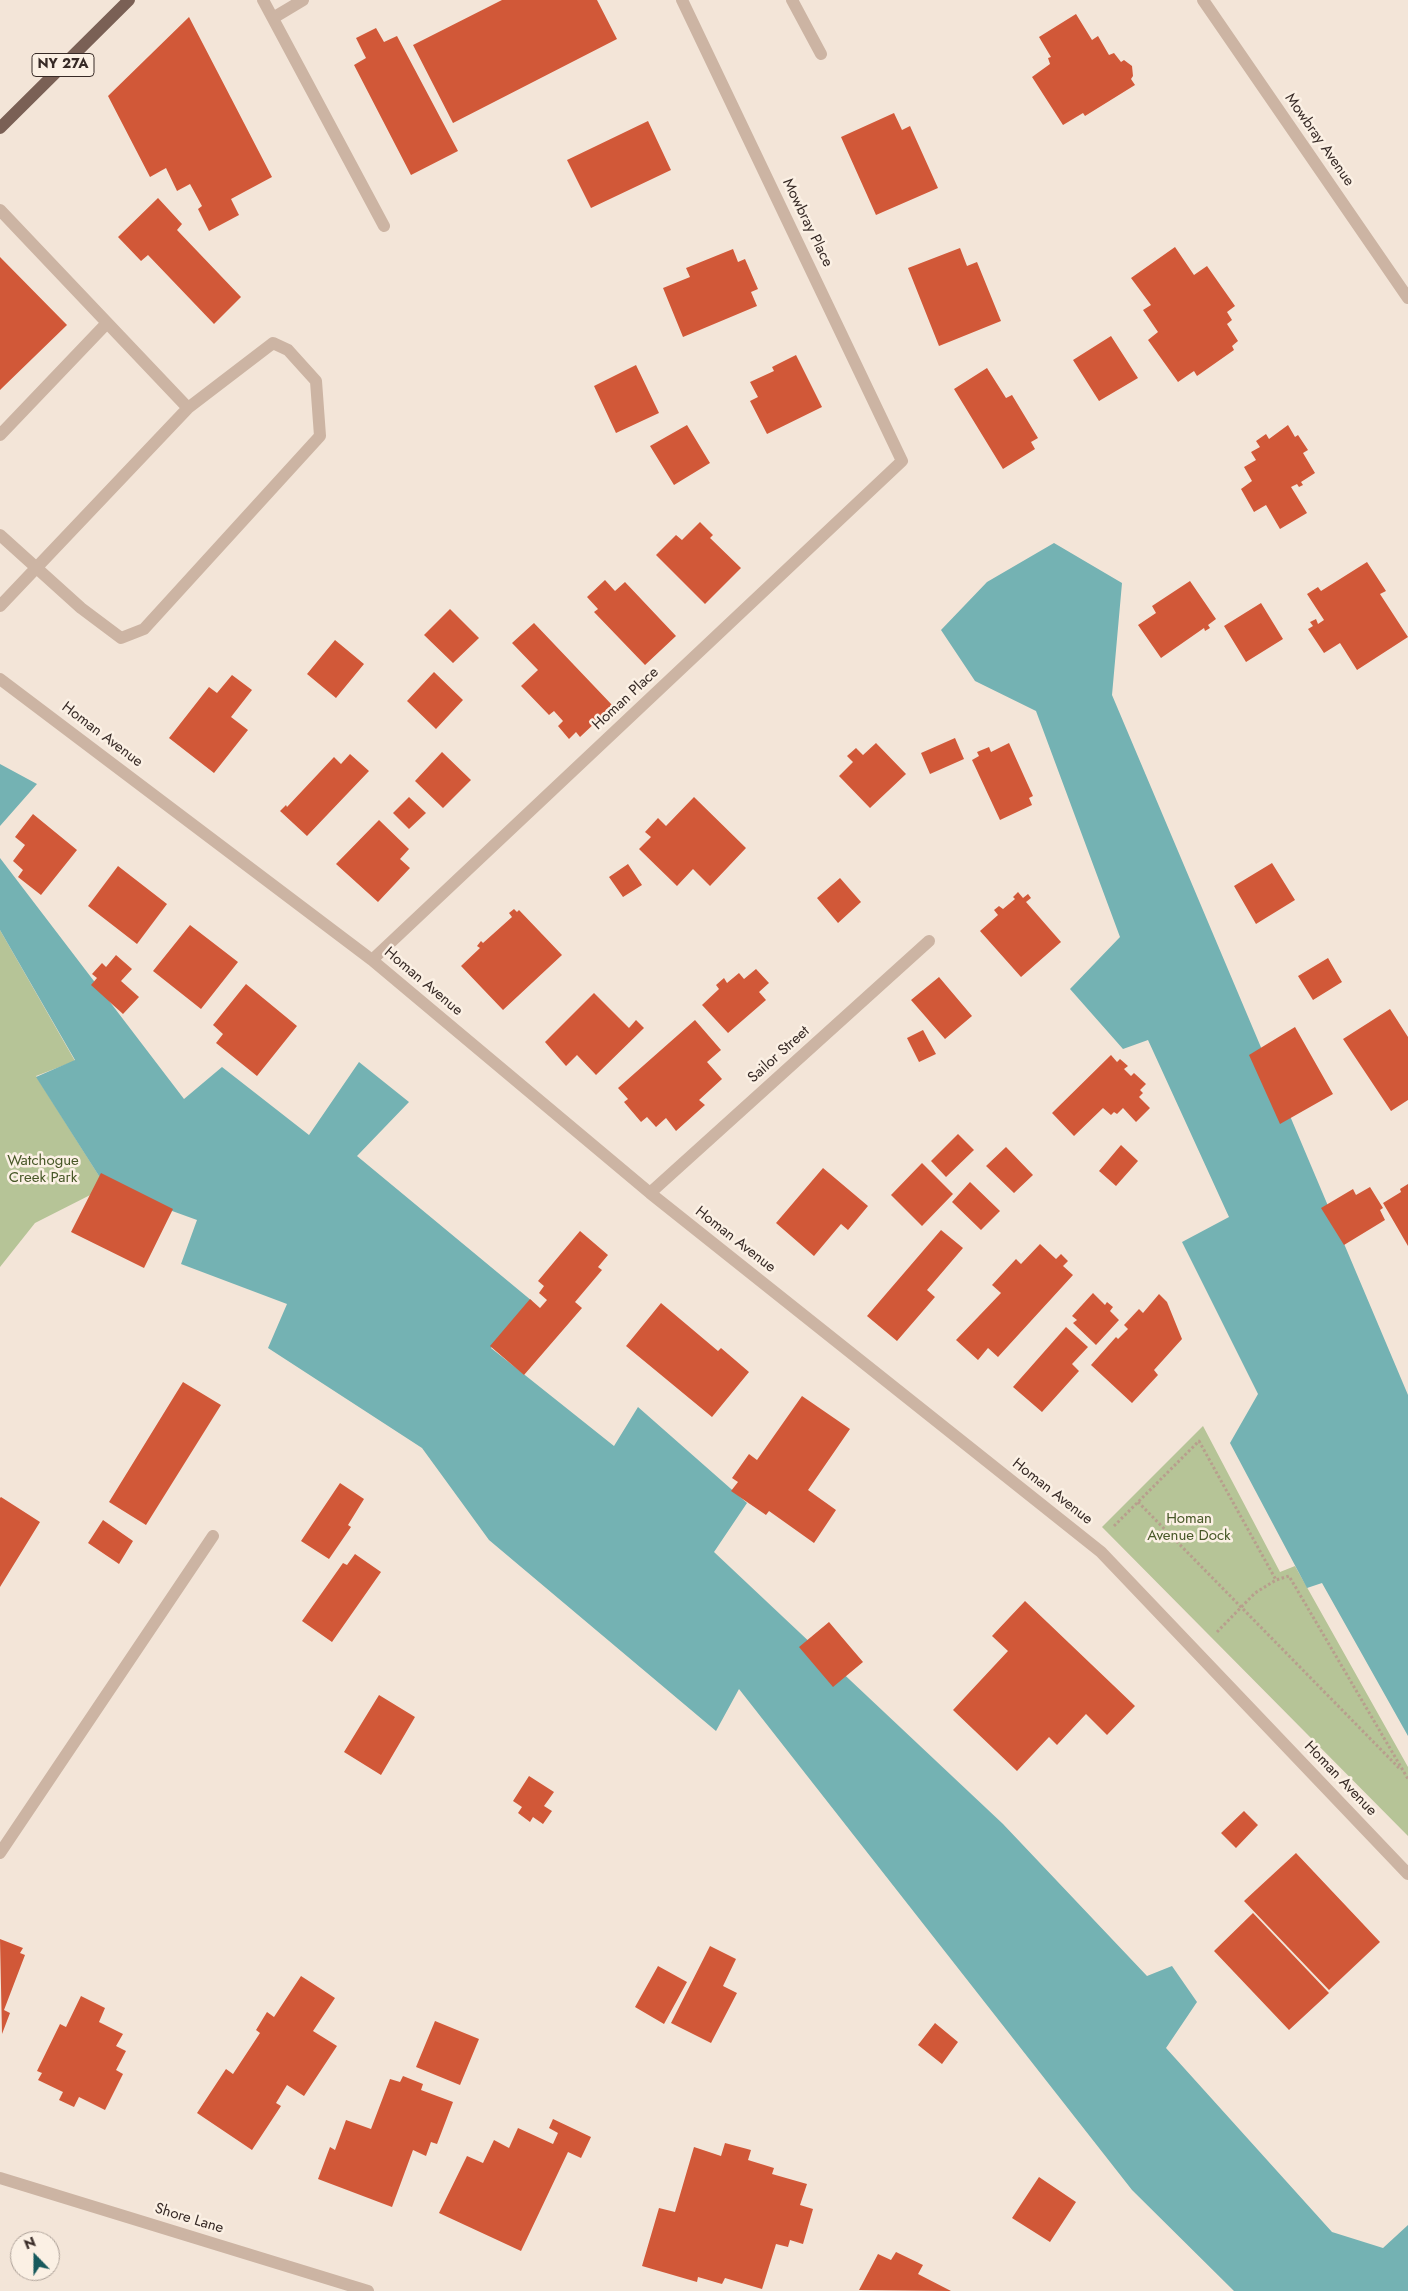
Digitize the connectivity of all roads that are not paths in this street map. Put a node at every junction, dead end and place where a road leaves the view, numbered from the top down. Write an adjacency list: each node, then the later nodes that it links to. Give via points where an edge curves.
1 (263, 0): 7 (street)
2 (303, 0): 7 (street)
3 (682, 0): 16 (street, Mowbray Place)
4 (792, 0): 8 (street)
5 (1203, 0): 12 (street, Mowbray Avenue)
6 (127, 1): 9 (main road, NY 27A)
7 (273, 18): 11 (street)
8 (821, 54)
9 (0, 128)
10 (0, 210): 13 (street)
11 (384, 226)
12 (1408, 298)
13 (107, 323): 14 (street); 15 (street)
14 (188, 408): 18 (street); 18 (street, via 273,343 288,350 316,381 320,436 144,629 121,638)
15 (0, 435)
16 (902, 461): 22 (street, Homan Place)
17 (0, 535): 18 (street)
18 (35, 569): 19 (street)
19 (0, 606)
20 (0, 679): 22 (street, Homan Avenue)
21 (929, 941): 23 (street, Sailor Street)
22 (372, 960): 23 (street, Homan Avenue)
23 (650, 1193): 26 (street, Homan Avenue, via 1094,1546)
24 (213, 1536): 25 (street)
25 (0, 1852)
26 (1408, 1874)
27 (0, 2178): 28 (street, Shore Lane)
28 (368, 2291)

